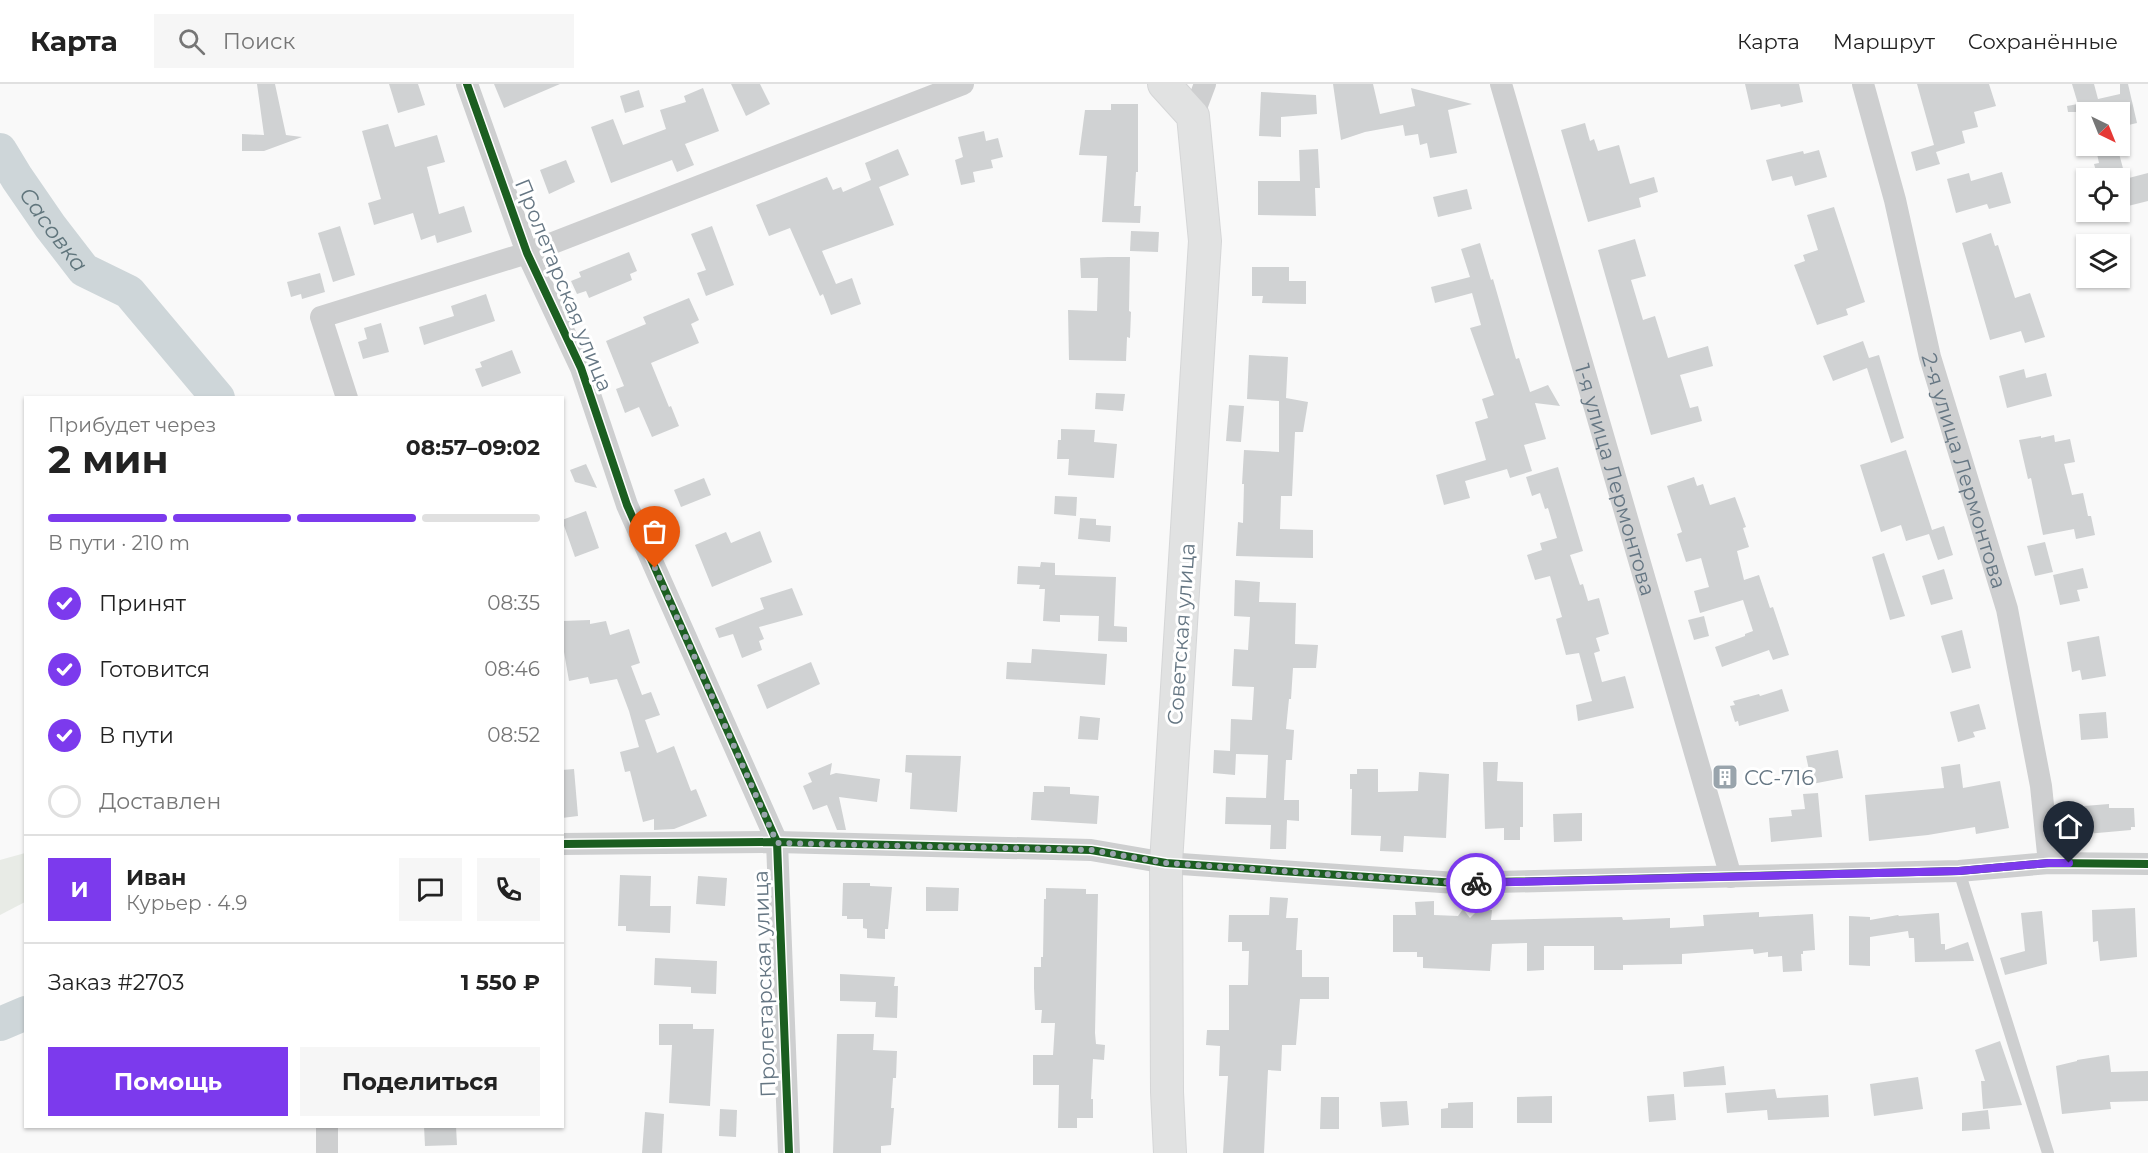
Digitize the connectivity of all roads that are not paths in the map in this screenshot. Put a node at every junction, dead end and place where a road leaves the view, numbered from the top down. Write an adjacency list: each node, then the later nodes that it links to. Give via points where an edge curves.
1 (466, 84): 8 (street, Пролетарская улица)
2 (963, 84): 8 (street)
3 (1164, 84): 7 (street)
4 (1205, 84): 7 (street, Советская улица)
5 (1501, 84): 16 (street, 1-я улица Лермонтова)
6 (1863, 84): 13 (street, 2-я улица Лермонтова, via 1895,200 1930,357 2007,609 2040,786)
7 (1193, 116): 12 (street, Советская улица, via 1205,241)
8 (527, 253): 9 (street, via 321,317); 10 (street, Пролетарская улица, via 581,368 627,505)
9 (346, 396)
10 (777, 843): 11 (street); 12 (street, via 1091,850); 19 (street, Пролетарская улица)
11 (564, 844)
12 (1166, 863): 16 (street, via 1456,883); 20 (street, Советская улица)
13 (2049, 863): 14 (street); 15 (street)
14 (2148, 864)
15 (1959, 871): 16 (street); 21 (lane)
16 (1731, 877)
17 (327, 1128): 18 (street)
18 (327, 1153)
19 (789, 1153)
20 (1170, 1153)
21 (2048, 1153)

